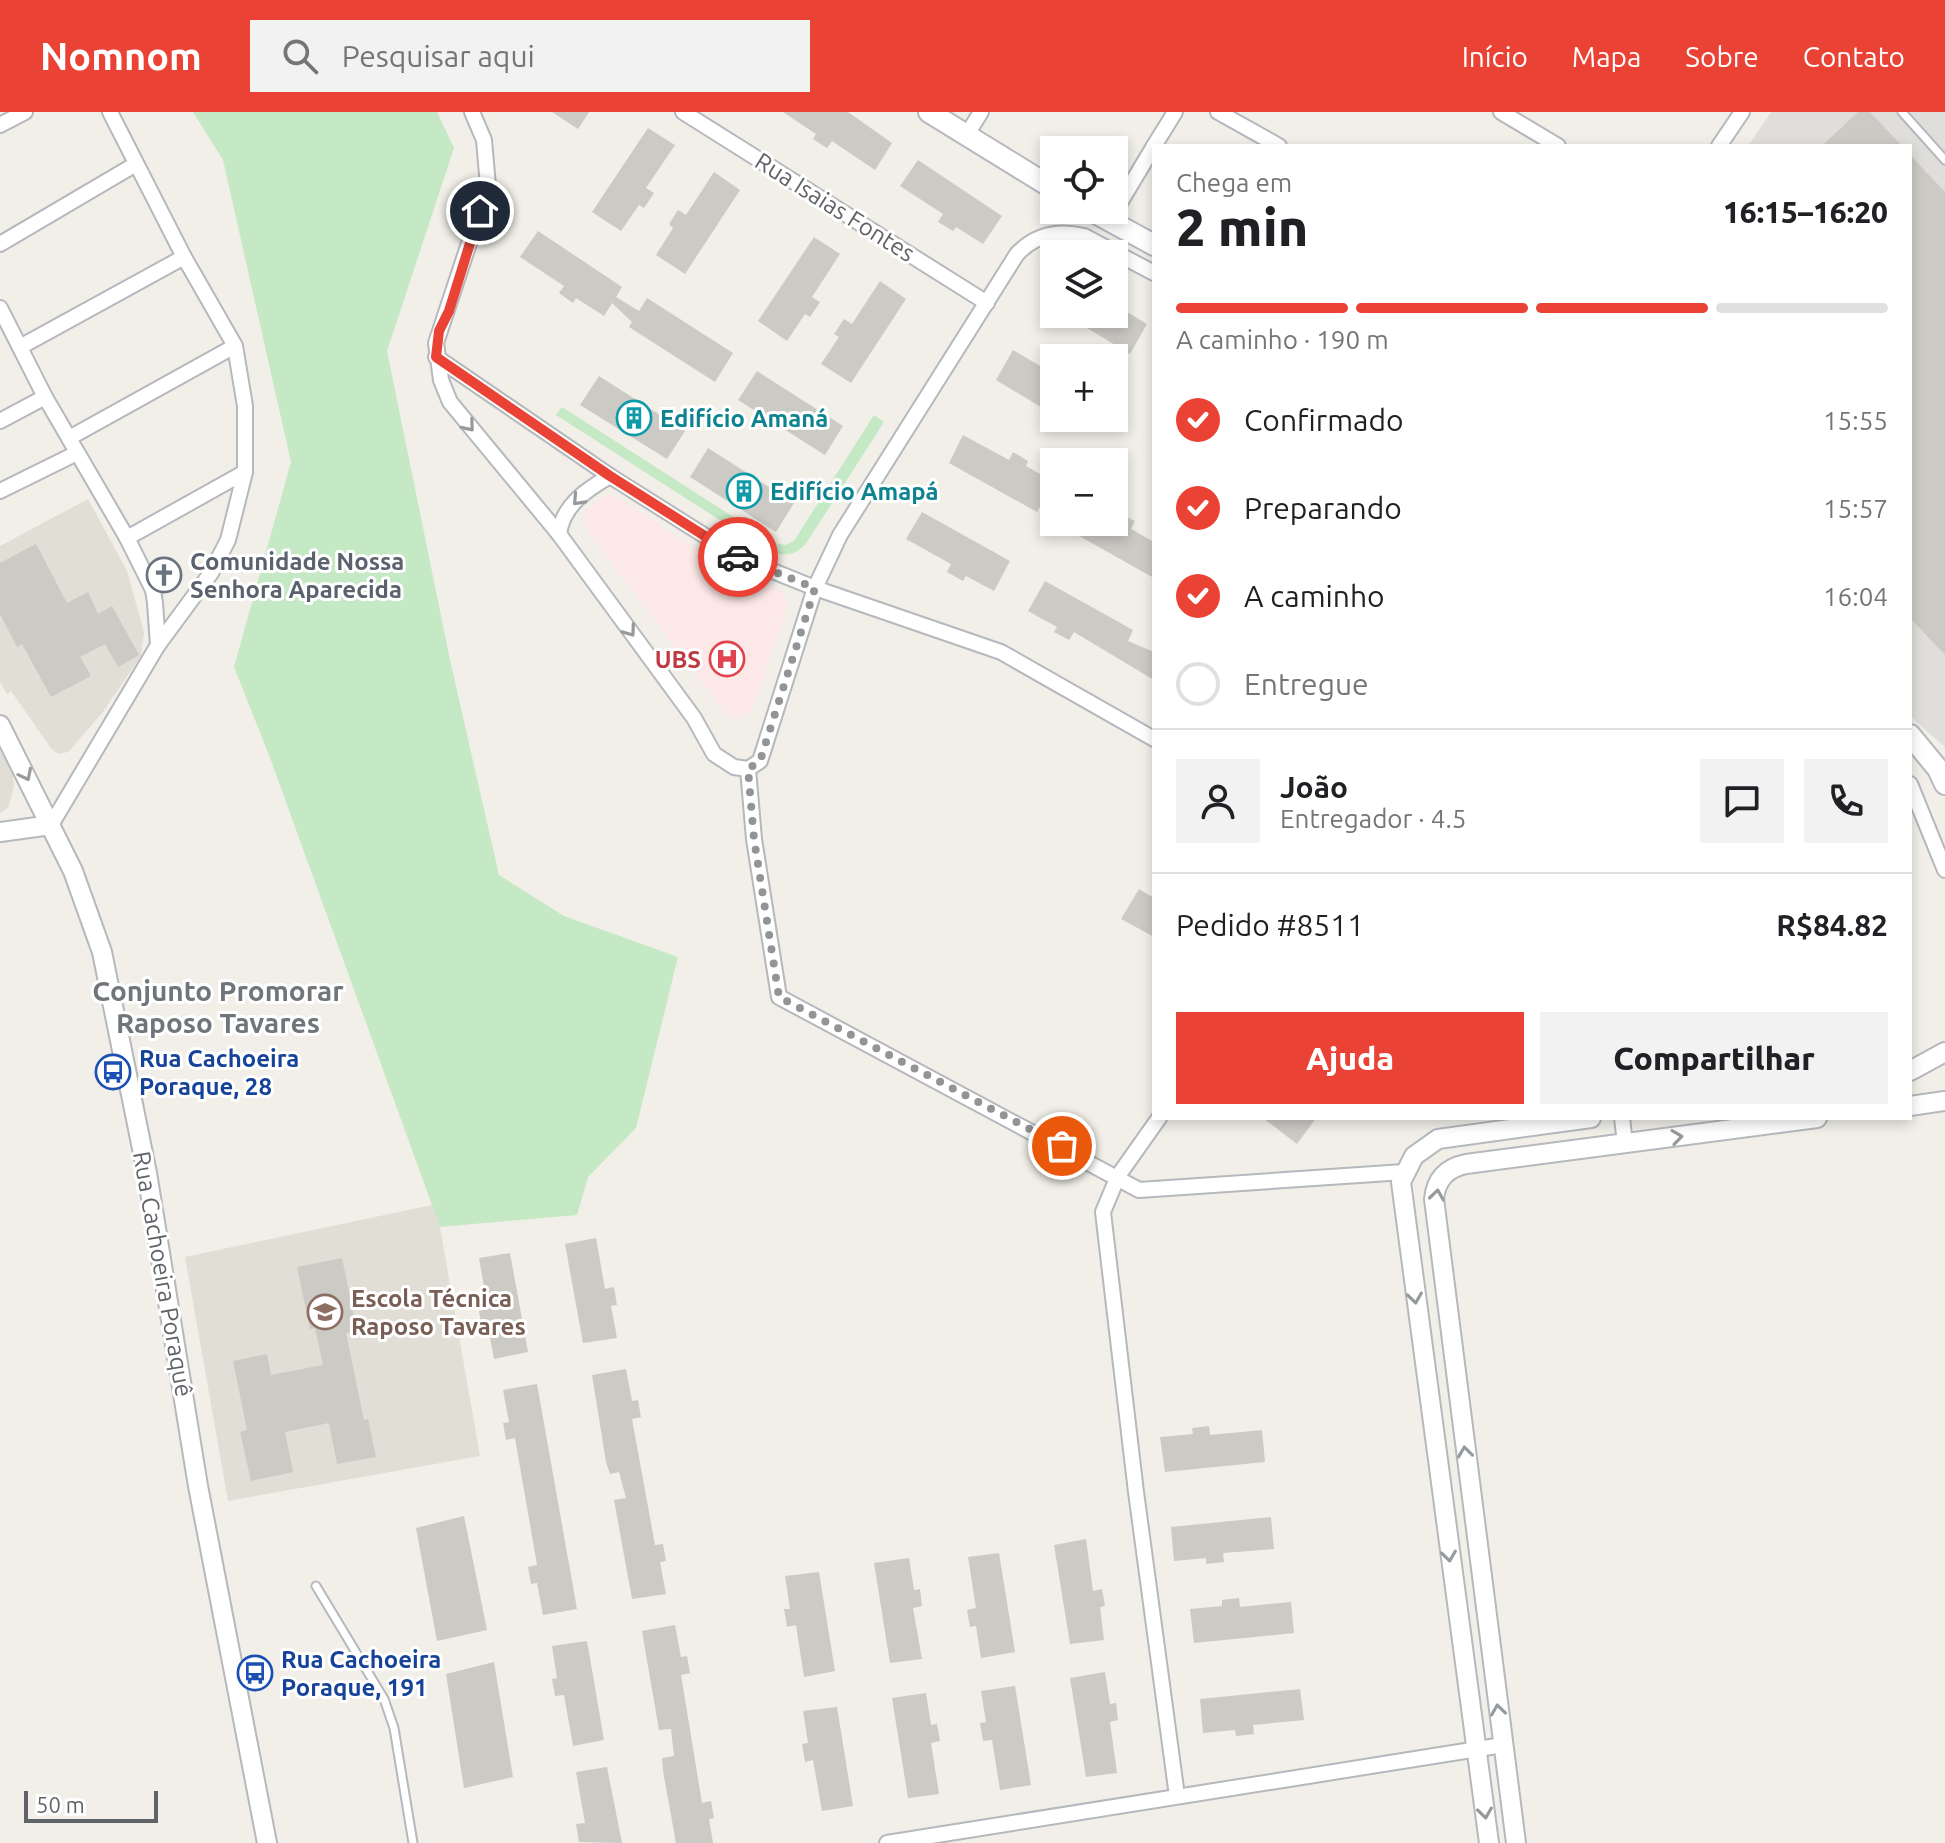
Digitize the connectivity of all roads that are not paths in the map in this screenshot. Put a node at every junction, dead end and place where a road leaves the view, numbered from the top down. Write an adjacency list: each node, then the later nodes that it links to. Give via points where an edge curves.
1 (25, 112): 12 (street)
2 (110, 112): 20 (street)
3 (472, 112): 32 (street, via 484,140 488,186 439,331)
4 (683, 112): 28 (street, Rua Isaias Fontes)
5 (929, 112): 13 (main road)
6 (981, 112): 13 (street)
7 (1175, 112): 14 (street)
8 (1218, 112): 15 (street)
9 (1501, 112): 16 (street)
10 (1742, 112): 17 (street)
11 (1902, 112): 19 (lane)
12 (0, 125)
13 (966, 136): 21 (main road)
14 (1155, 144)
15 (1275, 144)
16 (1555, 144)
17 (1720, 144)
18 (1152, 149): 22 (street)
19 (1945, 160)
20 (136, 164): 24 (street); 26 (street)
21 (1040, 181)
22 (1128, 189)
23 (1115, 224): 25 (main road)
24 (0, 244)
25 (1152, 244)
26 (184, 257): 30 (street); 31 (street)
27 (1152, 272): 28 (street, via 1084,236 1051,234 1027,243)
28 (987, 303): 42 (street, via 840,535)
29 (0, 308): 31 (street)
30 (235, 346): 35 (street); 37 (street, via 245,406)
31 (20, 347): 33 (street)
32 (436, 357): 38 (street); 40 (street, one-way to 40, via 450,402)
33 (45, 397): 34 (street); 35 (street)
34 (0, 421)
35 (69, 438): 36 (street)
36 (77, 453): 39 (street); 41 (street)
37 (245, 472): 41 (street); 43 (street, via 228,540 211,573)
38 (610, 476): 40 (street, one-way to 40, via 583,492 568,510); 42 (street, via 740,558)
39 (0, 491)
40 (559, 534): 47 (street, one-way to 47, via 694,718 714,754)
41 (127, 538): 43 (street, via 153,590)
42 (815, 588): 46 (street, via 1001,652); 47 (street, via 760,761)
43 (158, 645): 50 (street)
44 (0, 725): 50 (street, Rua Cachoeira Poraquê, one-way to 50)
45 (1912, 737): 48 (main road)
46 (1152, 738)
47 (748, 769): 63 (street, via 779,997)
48 (1945, 784)
49 (1912, 788): 52 (street)
50 (51, 825): 51 (street); 70 (street, Rua Cachoeira Poraquê, via 102,952 147,1173 198,1486)
51 (0, 832)
52 (1945, 870)
53 (1945, 1052): 54 (street)
54 (1912, 1070)
55 (1945, 1101): 56 (street)
56 (1912, 1106)
57 (1158, 1120): 63 (street)
58 (1576, 1120): 62 (street, via 1438,1139 1414,1156)
59 (1622, 1120): 61 (street)
60 (1802, 1120): 61 (street, one-way to 60)
61 (1625, 1143): 65 (street, one-way to 61, via 1435,1191 1456,1166)
62 (1404, 1172): 63 (street, via 1139,1190); 66 (street, one-way to 66, via 1401,1191)
63 (1118, 1176): 69 (street, via 1103,1212)
64 (316, 1586): 71 (lane, via 384,1699 394,1728)
65 (1481, 1590): 66 (street); 67 (street, one-way to 65)
66 (1454, 1595): 68 (street)
67 (1503, 1745): 68 (street); 74 (street)
68 (1476, 1749): 69 (street); 73 (street, one-way to 73)
69 (1177, 1796): 72 (street)
70 (267, 1843)
71 (413, 1843)
72 (887, 1843)
73 (1489, 1843)
74 (1516, 1843)

